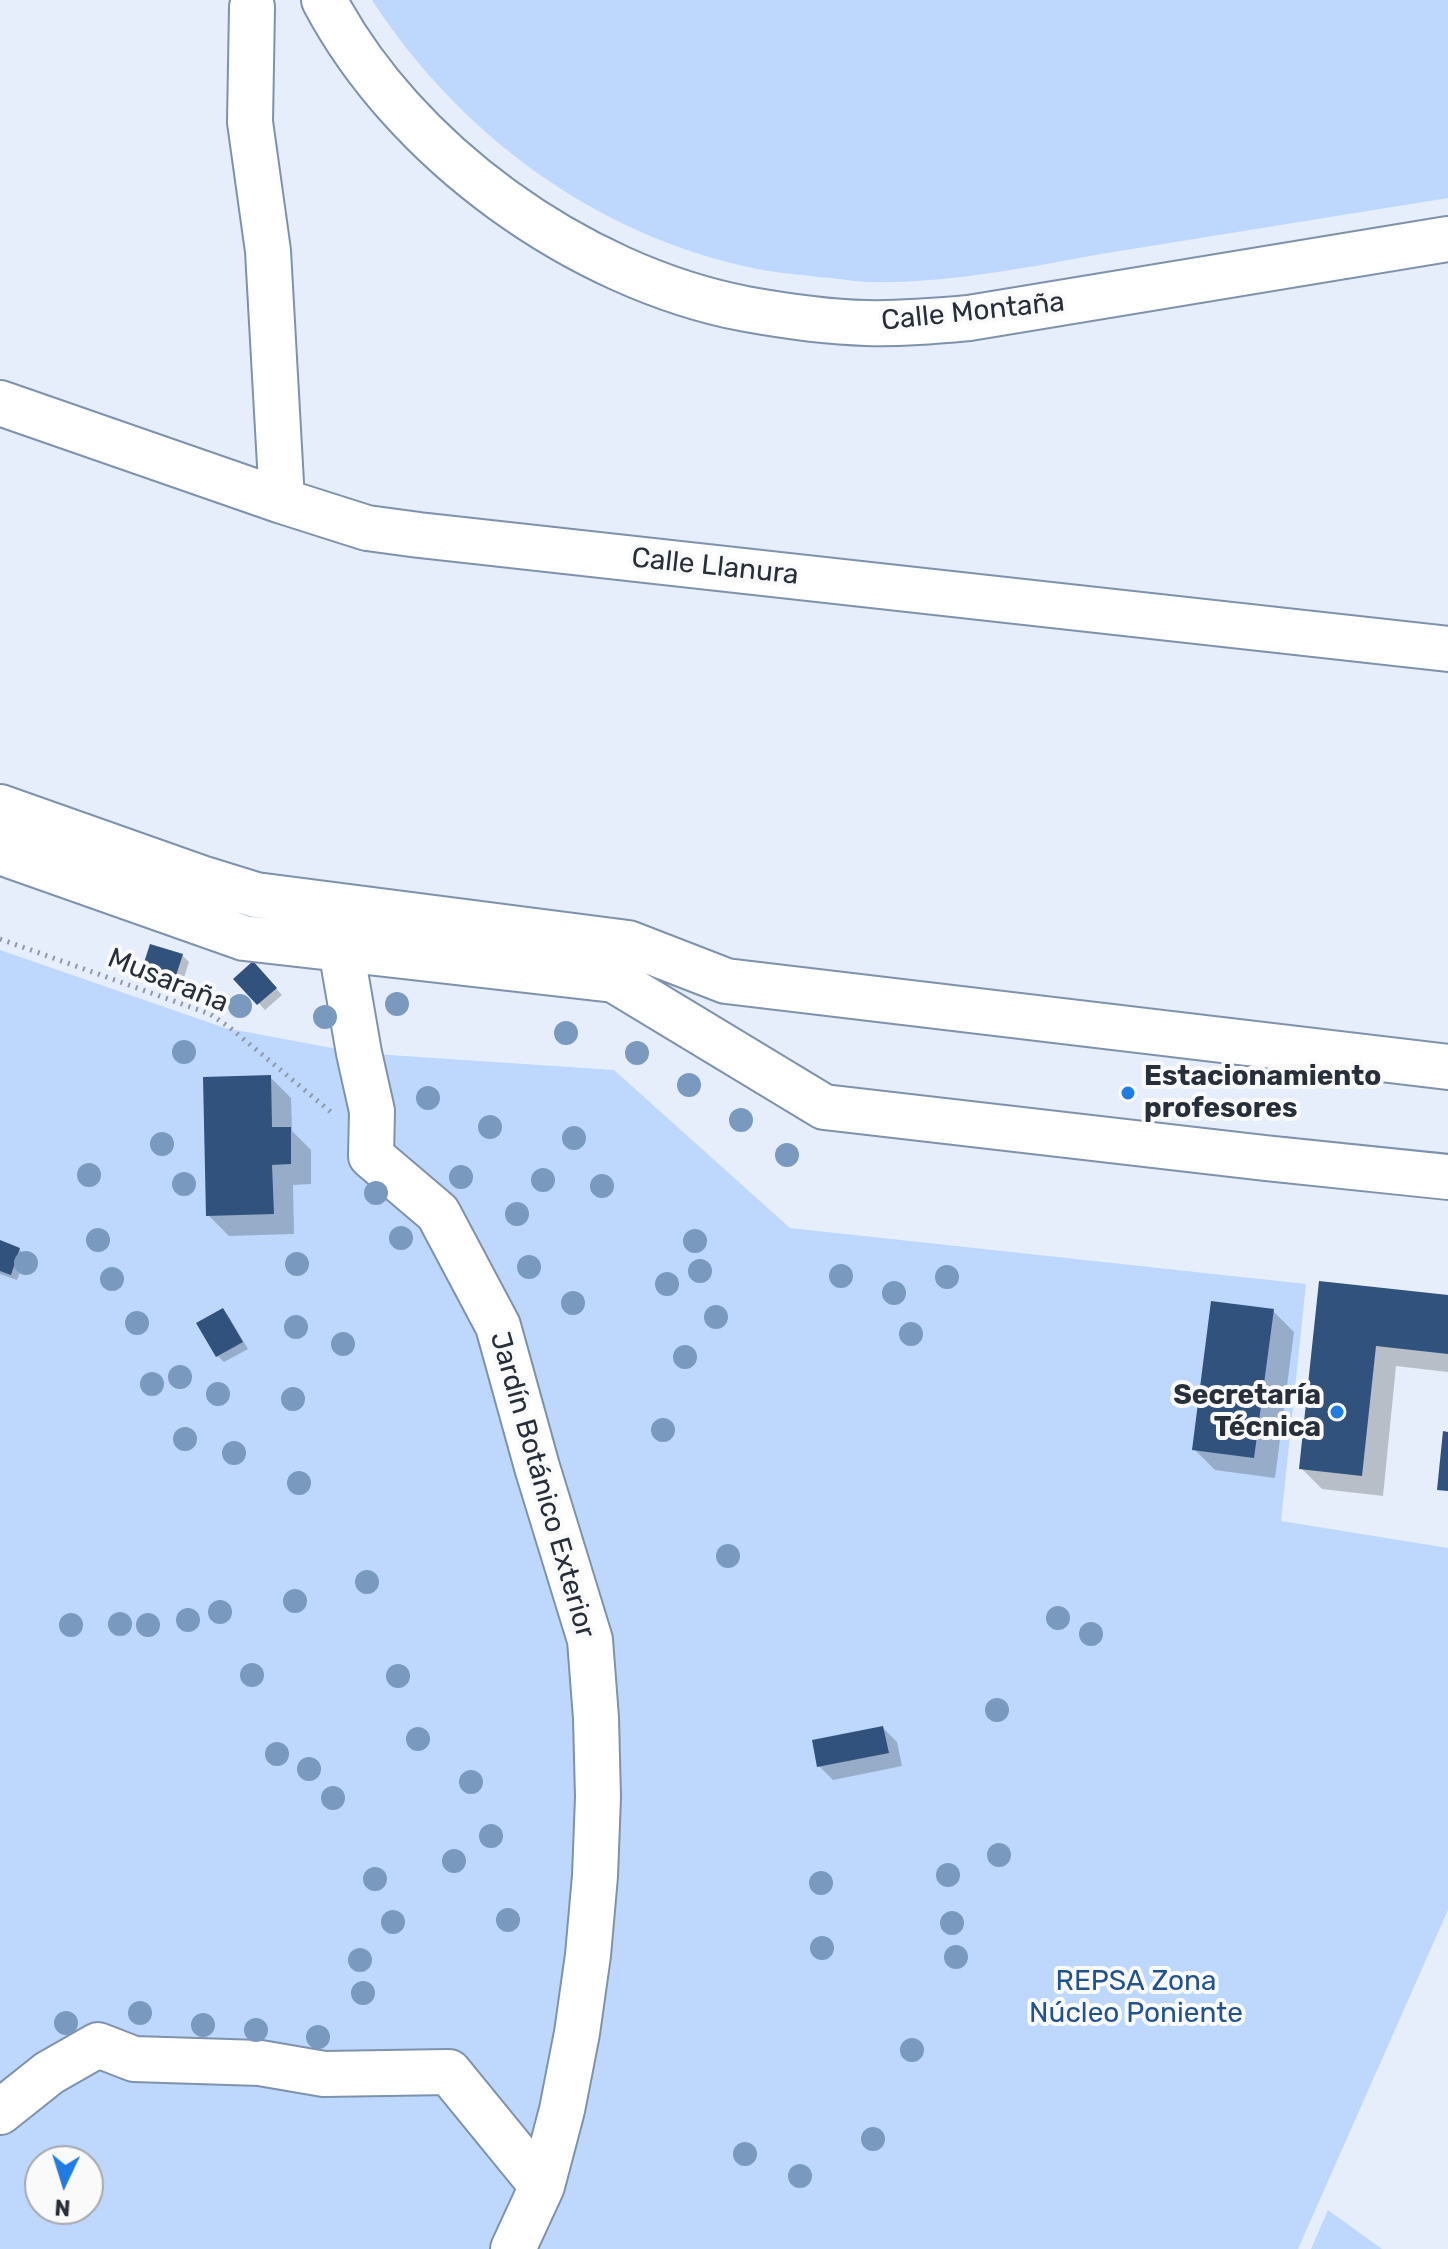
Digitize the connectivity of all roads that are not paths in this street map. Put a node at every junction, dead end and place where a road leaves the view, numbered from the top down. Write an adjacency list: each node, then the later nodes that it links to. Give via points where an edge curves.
1 (324, 0): 3 (street, Calle Montaña, via 359,56 434,143 525,216 629,272 744,309 864,323 969,318)
2 (252, 7): 5 (street, via 250,122 268,251)
3 (1448, 239)
4 (0, 403): 5 (street, Calle Llanura)
5 (282, 501): 6 (street, Calle Llanura, via 367,528 419,535)
6 (1448, 649)
7 (0, 807): 9 (street, via 256,895)
8 (0, 852): 10 (street, via 244,938)
9 (435, 940): 10 (street); 11 (street, via 568,934 628,943); 12 (street, via 614,980)
10 (341, 949): 16 (street, Jardín Botánico Exterior, via 372,1111 371,1156 438,1213 498,1326 590,1640 598,1797 595,1876 577,2033)
11 (726, 981): 12 (street); 13 (street)
12 (700, 1032): 14 (street, via 824,1107)
13 (1448, 1067)
14 (1448, 1177)
15 (0, 2112): 16 (street, via 49,2073 98,2045 134,2059 260,2063 324,2074 449,2072)
16 (542, 2186): 17 (street, Jardín Botánico Exterior)
17 (513, 2249)

